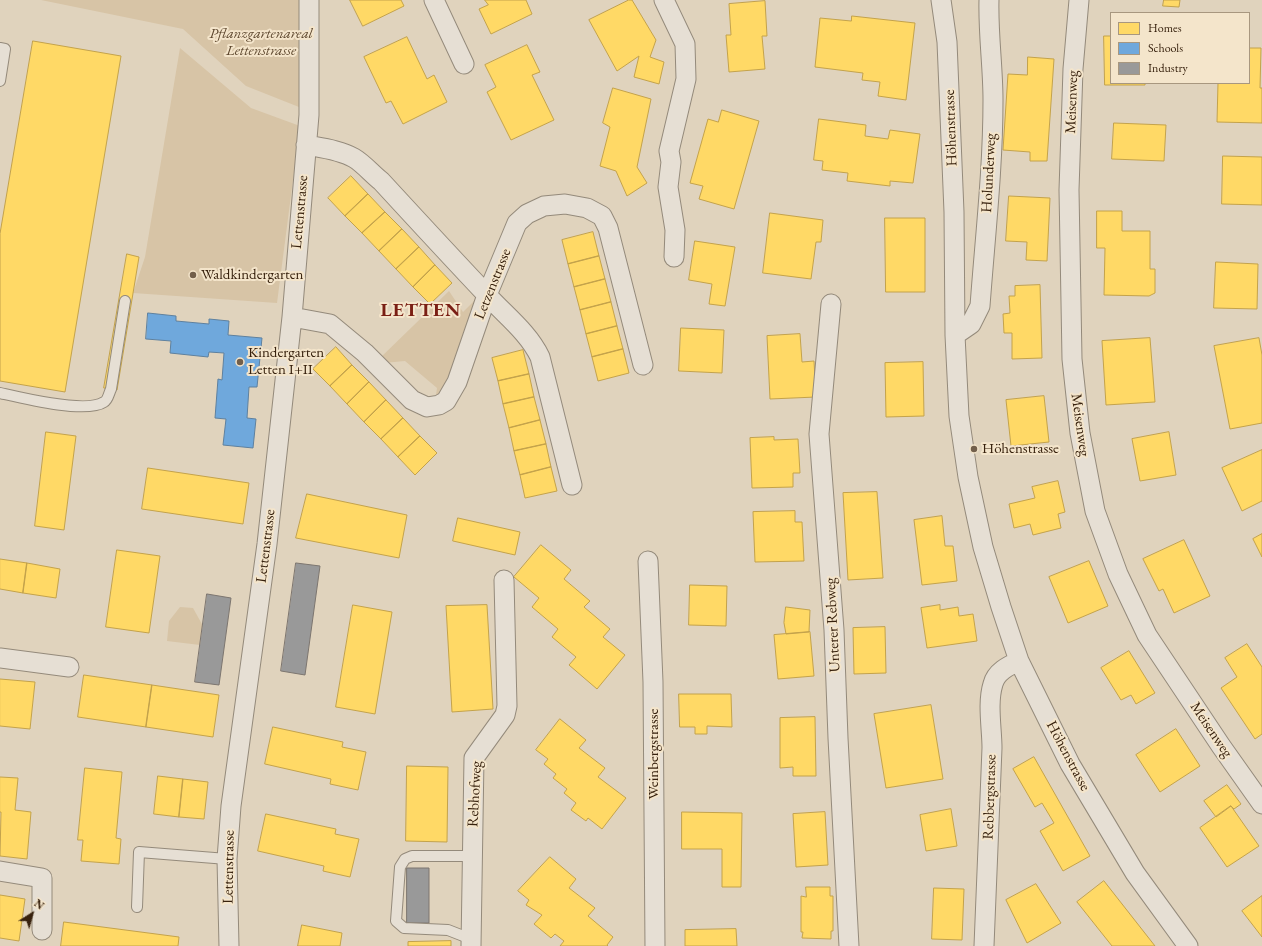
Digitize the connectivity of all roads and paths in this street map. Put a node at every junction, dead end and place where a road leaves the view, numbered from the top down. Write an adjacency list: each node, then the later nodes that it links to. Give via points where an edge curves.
1 (309, 0): 10 (street, Lettenstrasse)
2 (434, 0): 8 (street)
3 (664, 0): 11 (street, via 685,44 686,79 669,151 671,162 668,187 675,230)
4 (941, 0): 16 (street, Höhenstrasse, via 947,42 954,212)
5 (989, 0): 16 (street, Holunderweg, via 993,100 980,306 971,324)
6 (1079, 0): 25 (street, Meisenweg, via 1073,69 1069,190 1072,359 1080,434 1095,511 1118,574 1147,635)
7 (3, 49): 9 (lane)
8 (464, 64)
9 (0, 81)
10 (306, 145): 12 (street, via 330,149 355,159 381,181); 15 (street, Lettenstrasse)
11 (674, 257)
12 (487, 295): 15 (street, Letzenstrasse, via 457,382 446,401 427,407 412,400 365,353 330,324); 17 (street, Letzenstrasse, via 517,223 527,214 544,206 565,204 587,208 602,216 608,228); 19 (street, via 529,338 540,357)
13 (125, 301): 18 (lane, via 111,389 106,401 99,405 84,406 48,404)
14 (831, 304): 34 (street, Unterer Rebweg, via 819,434 834,630)
15 (292, 317): 27 (street, Lettenstrasse, via 267,544 231,806)
16 (955, 335): 23 (street, Höhenstrasse, via 959,416 968,477 983,547)
17 (643, 365)
18 (0, 393)
19 (572, 485)
20 (648, 561): 33 (street, Weinbergstrasse, via 653,682)
21 (504, 580): 26 (street, Rebhofweg, via 507,706 505,715 474,758)
22 (0, 658): 24 (street)
23 (1019, 661): 35 (street, Rebbergstrasse, via 998,675 992,692); 36 (street, Höhenstrasse, via 1070,764 1135,873)
24 (69, 667)
25 (1262, 804)
26 (472, 856): 31 (street, Rebhofweg); 31 (lane, via 412,856 405,859 400,867 396,920 404,928 448,930)
27 (227, 859): 29 (lane, via 139,852); 32 (street, Lettenstrasse)
28 (0, 871): 30 (street, via 42,878)
29 (137, 907)
30 (42, 930)
31 (471, 942)
32 (229, 946)
33 (655, 946)
34 (849, 946)
35 (984, 946)
36 (1188, 946)

